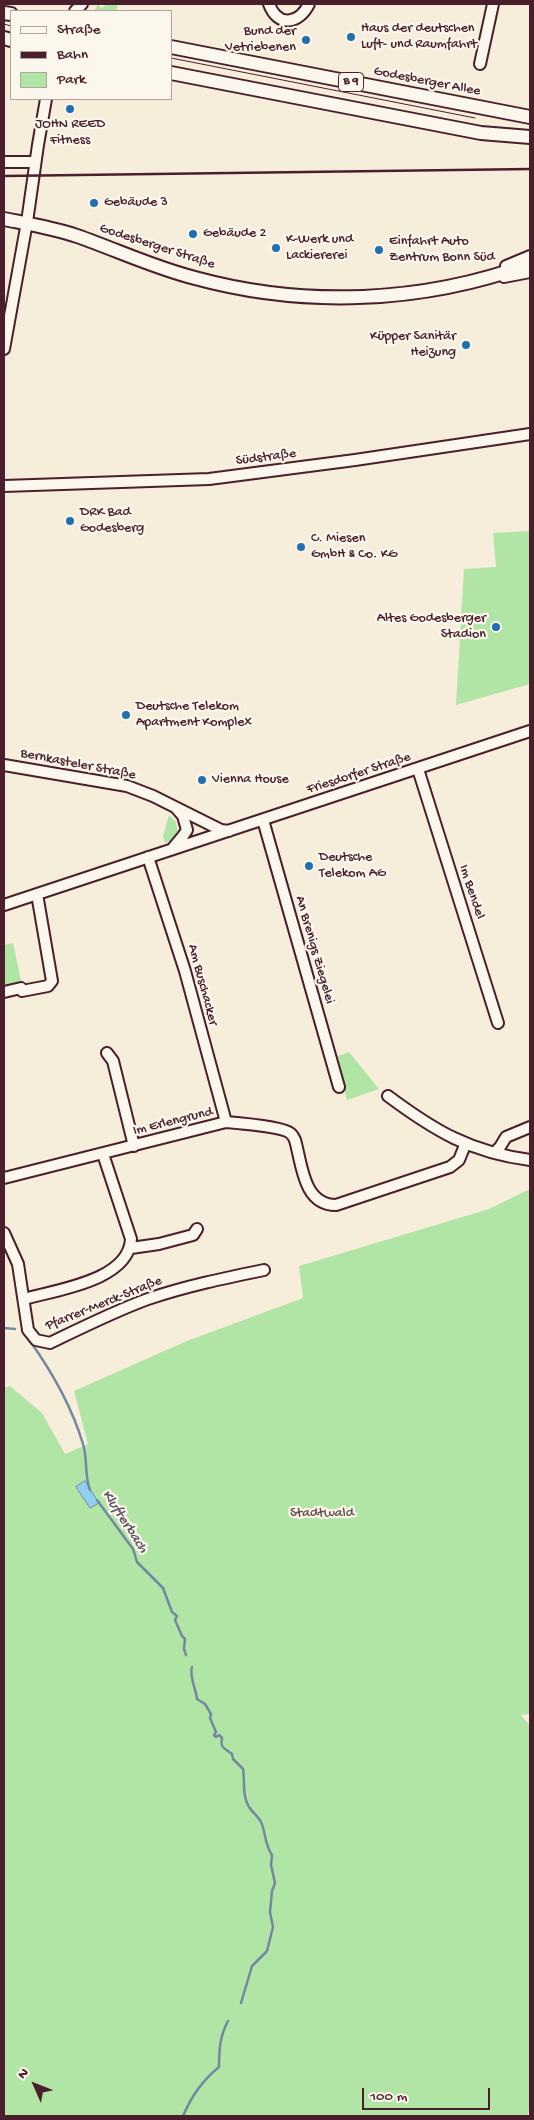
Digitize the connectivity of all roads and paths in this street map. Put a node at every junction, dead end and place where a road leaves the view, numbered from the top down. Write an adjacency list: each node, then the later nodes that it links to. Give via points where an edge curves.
1 (269, 4): 2 (street, via 274,14 291,21 299,18)
2 (309, 4)
3 (493, 4): 5 (street)
4 (172, 47): 8 (main road, Godesberger Allee / B 9)
5 (480, 64)
6 (172, 73): 9 (main road, B 9, via 481,133)
7 (46, 100): 11 (street)
8 (530, 117)
9 (530, 137)
10 (4, 162): 11 (street)
11 (35, 162): 13 (street)
12 (4, 219): 13 (main road, Godesberger Straße)
13 (27, 222): 18 (main road, Godesberger Straße, via 179,273 232,287 318,297 377,297); 19 (street)
14 (530, 256): 18 (street, Godesberger Straße)
15 (530, 264): 17 (main road, Godesberger Straße)
16 (530, 272): 17 (street, Godesberger Straße)
17 (481, 281): 18 (main road, Godesberger Straße)
18 (428, 292)
19 (4, 349)
20 (530, 434): 21 (street, Südstraße, via 209,479)
21 (4, 486)
22 (530, 731): 24 (street, Friesdorfer Straße)
23 (4, 765): 25 (street, Bernkasteler Straße, via 127,786)
24 (418, 769): 26 (street, Friesdorfer Straße); 33 (street, Im Bendel)
25 (174, 806): 27 (street, Bernkasteler Straße); 28 (street, via 182,816 186,830 178,844)
26 (263, 820): 27 (street, Friesdorfer Straße); 35 (street, An Brenigs Ziegelei)
27 (229, 831): 28 (street, Friesdorfer Straße)
28 (168, 852): 29 (street, Friesdorfer Straße)
29 (148, 857): 30 (street, Friesdorfer Straße); 37 (street, Am Buschacker, via 185,971)
30 (37, 894): 31 (street, Friesdorfer Straße); 32 (street, via 52,981 44,987)
31 (4, 905)
32 (4, 992)
33 (498, 1023)
34 (106, 1053): 40 (street, via 113,1061)
35 (339, 1087)
36 (388, 1096): 39 (street, via 430,1127)
37 (226, 1122): 39 (street, Im Erlengrund, via 290,1133 295,1140 310,1193 319,1202 329,1205 341,1204 450,1167 459,1160); 40 (street, Im Erlengrund)
38 (530, 1127): 41 (street, via 506,1137)
39 (466, 1145): 41 (street)
40 (134, 1146): 42 (street, Im Erlengrund)
41 (494, 1153): 43 (street)
42 (102, 1154): 44 (street, Im Erlengrund); 47 (street, via 131,1240)
43 (530, 1160)
44 (4, 1178)
45 (197, 1229): 47 (street, via 194,1235)
46 (4, 1233): 49 (street, via 18,1264)
47 (130, 1248): 49 (street, via 123,1260 104,1275)
48 (264, 1270): 49 (street, Pfarrer-Merck-Straße, via 194,1285 149,1299 50,1343 36,1340 28,1330)
49 (24, 1299)

